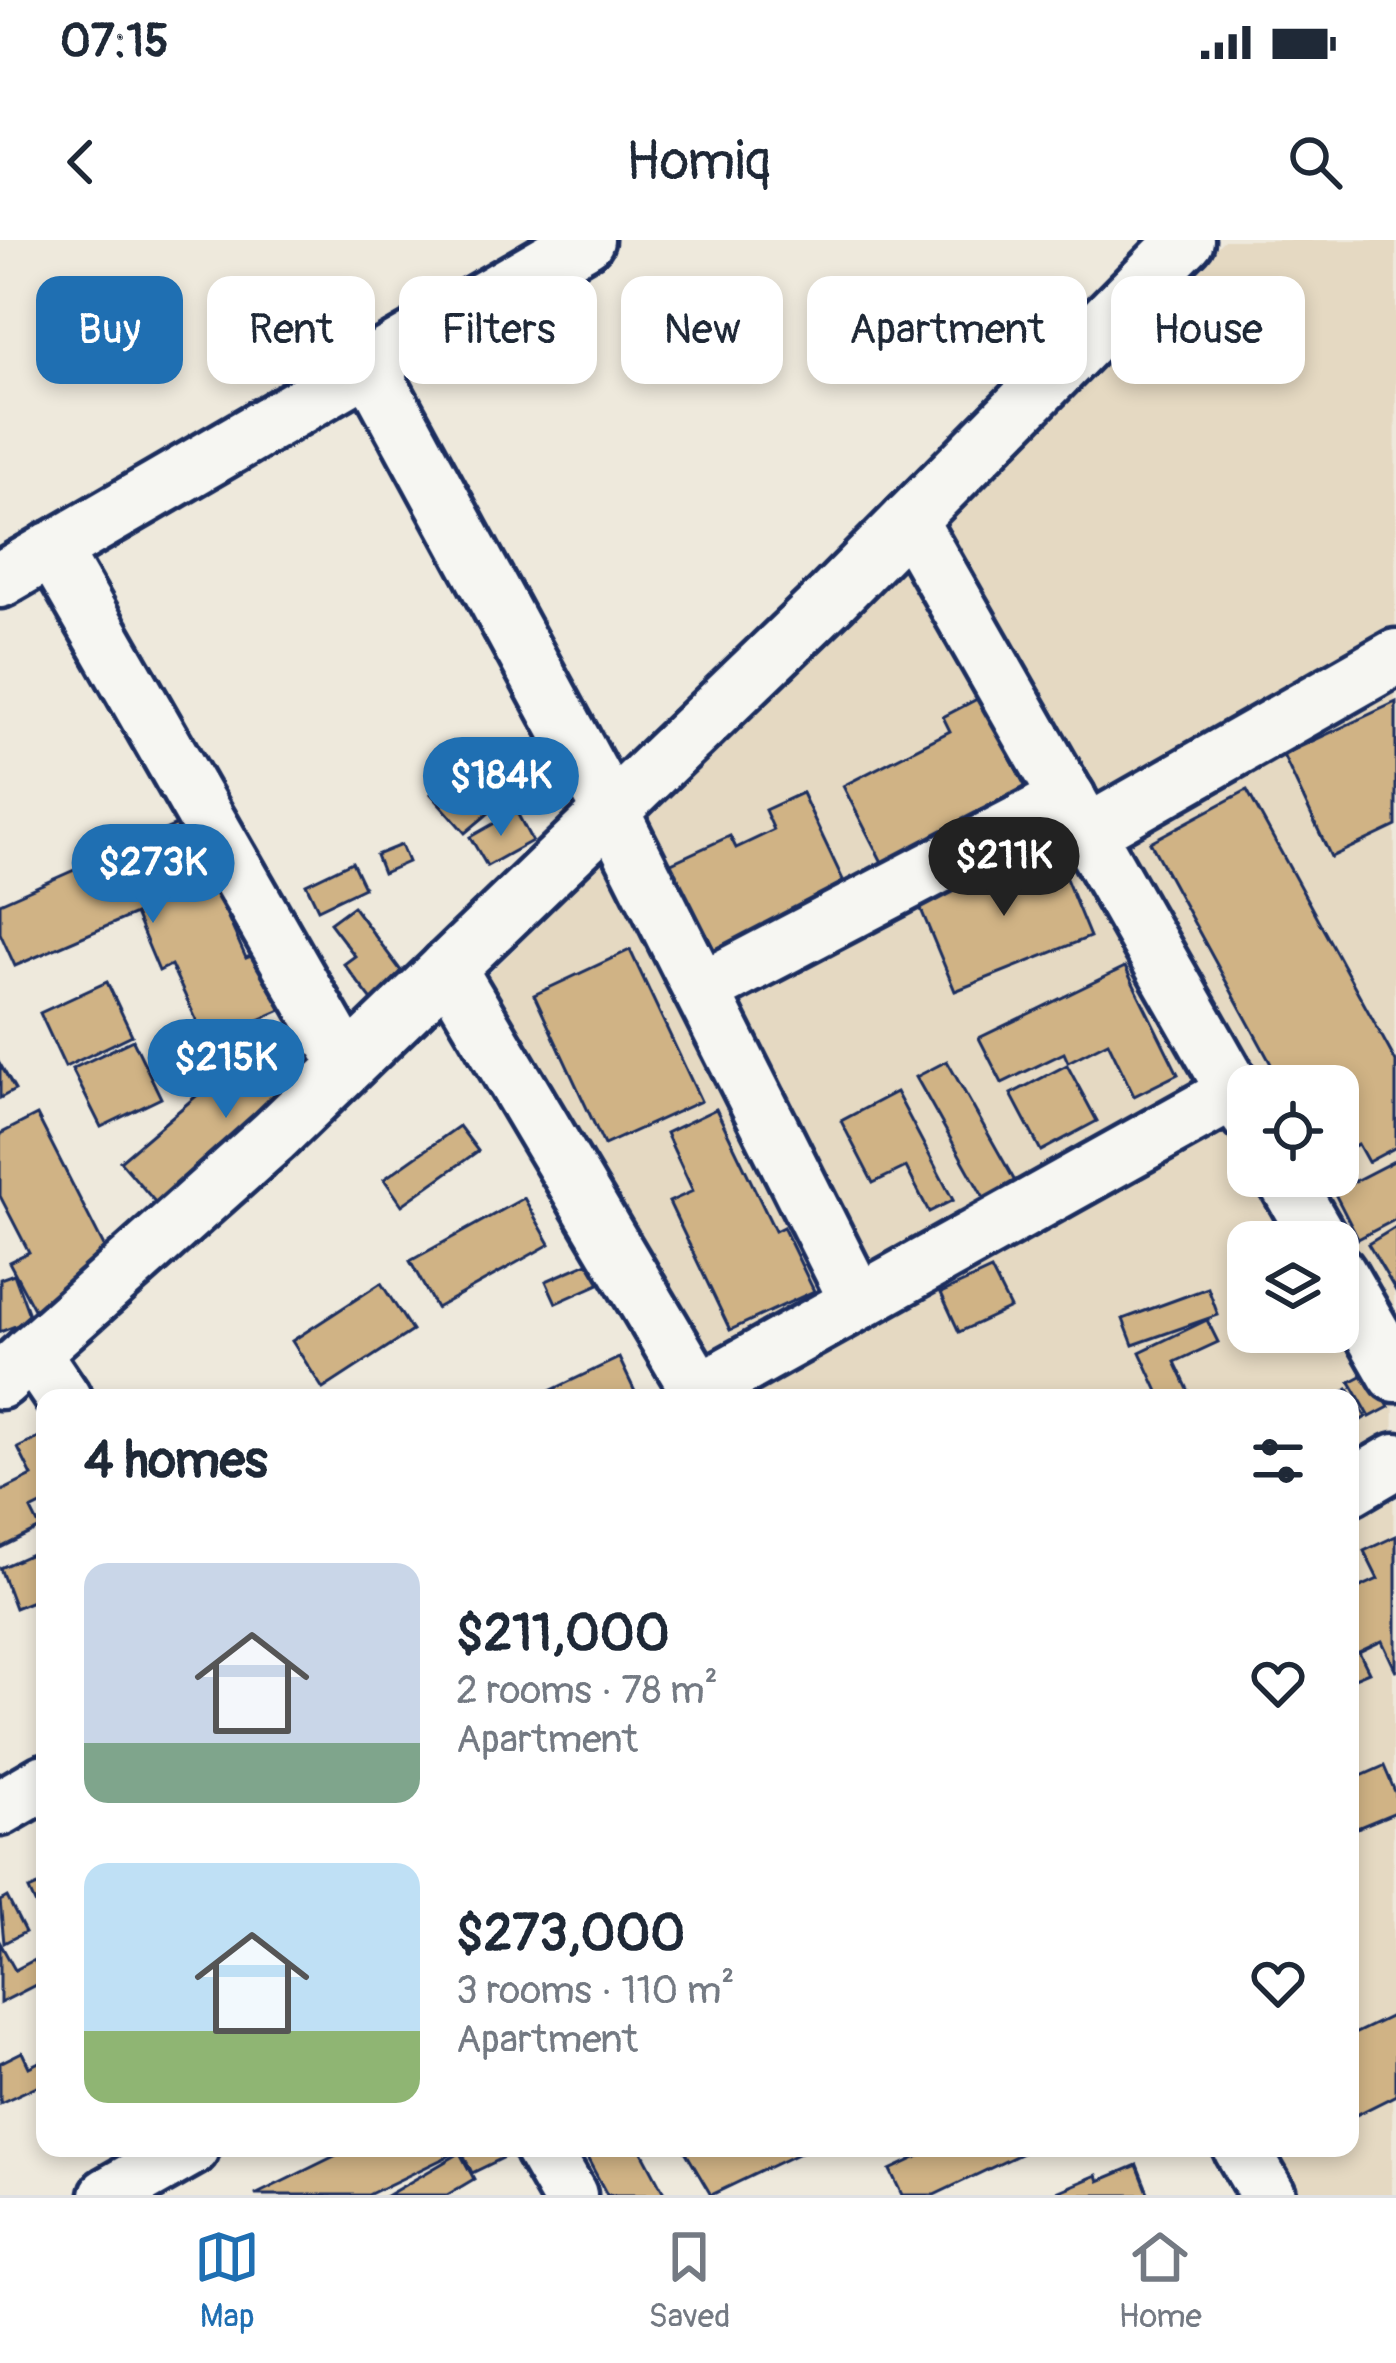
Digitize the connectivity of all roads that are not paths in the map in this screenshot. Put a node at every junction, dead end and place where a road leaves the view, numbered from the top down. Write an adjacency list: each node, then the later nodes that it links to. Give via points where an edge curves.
1 (586, 240): 3 (street)
2 (1186, 240): 6 (street)
3 (375, 362)
4 (375, 376): 10 (street)
5 (336, 384): 7 (street)
6 (909, 520): 10 (street); 11 (street)
7 (52, 549): 8 (street); 14 (street)
8 (0, 580)
9 (1396, 657): 11 (street)
10 (611, 811): 12 (street); 13 (street)
11 (1077, 815): 13 (street); 15 (street)
12 (448, 968): 14 (street); 22 (street)
13 (701, 990): 17 (street)
14 (347, 1064): 19 (street)
15 (1227, 1077)
16 (1227, 1111): 17 (street)
17 (858, 1302): 23 (street)
18 (1359, 1310): 20 (street)
19 (16, 1366): 21 (street)
20 (1396, 1374)
21 (50, 1389)
22 (697, 1389)
23 (711, 1389)
24 (1396, 1461): 25 (street)
25 (1359, 1483)
26 (36, 1787): 27 (street)
27 (0, 1808)
28 (174, 2157): 31 (street)
29 (547, 2157): 32 (street)
30 (1246, 2157): 33 (street)
31 (108, 2195)
32 (568, 2195)
33 (1268, 2195)

